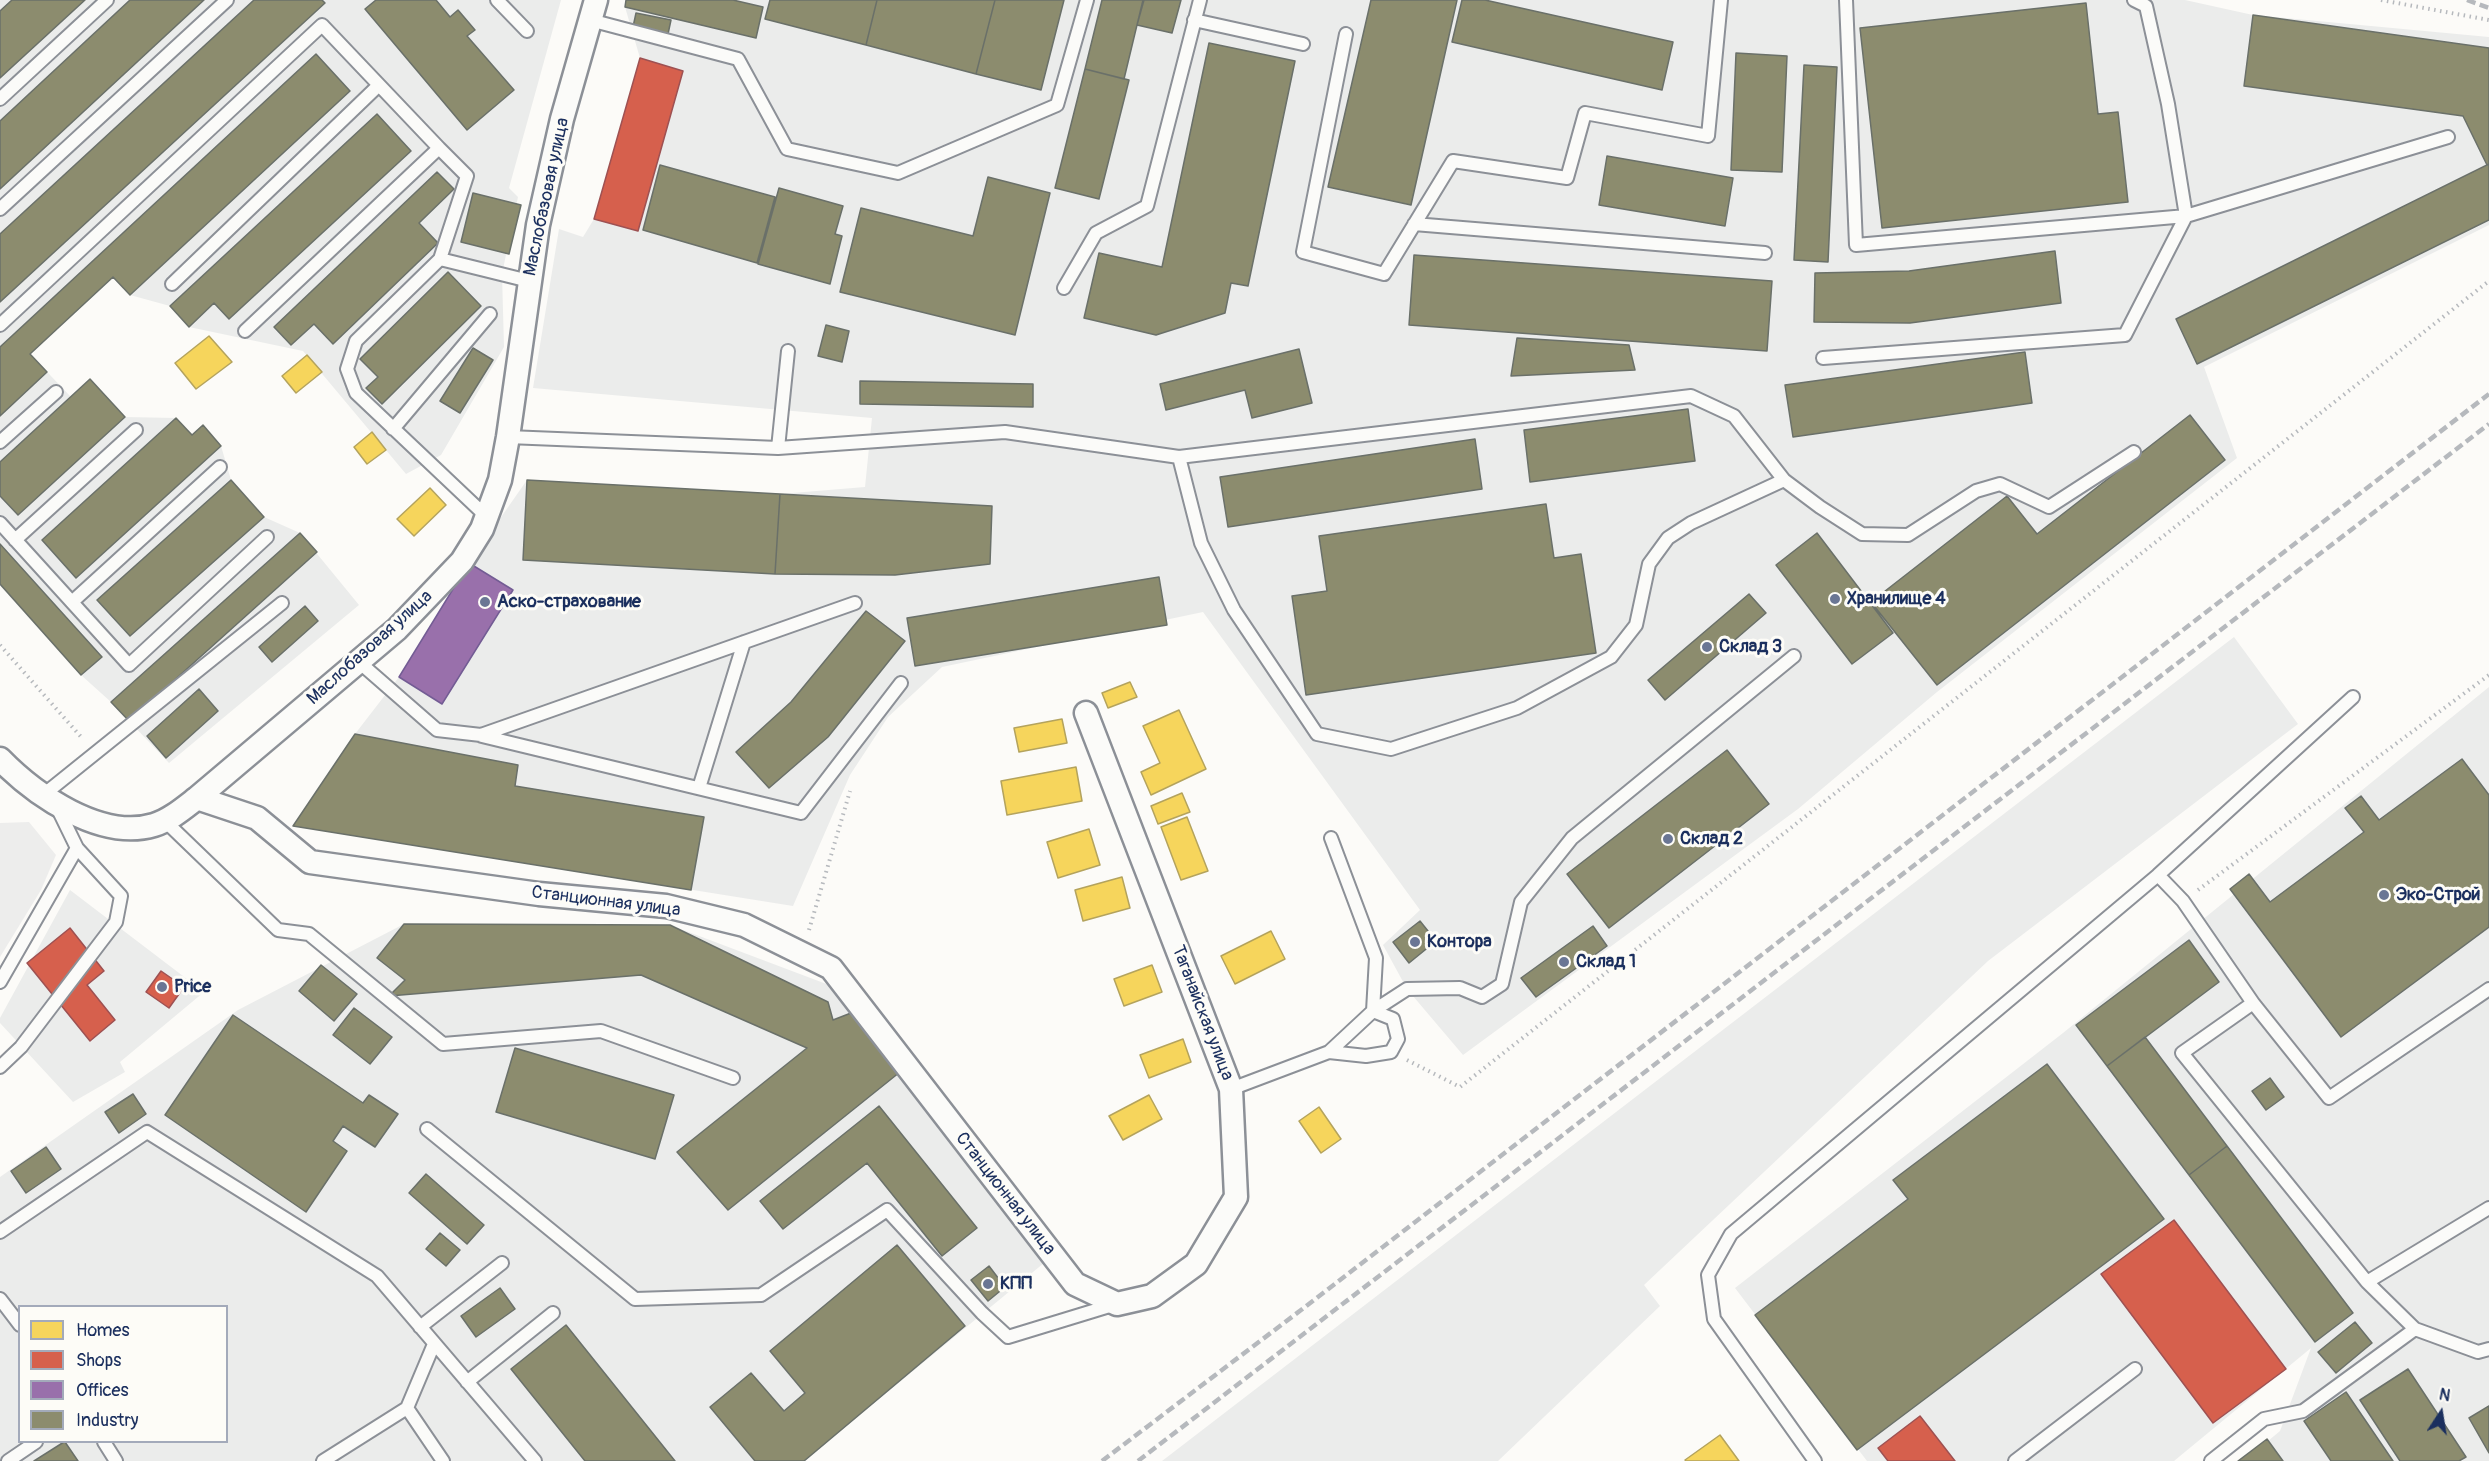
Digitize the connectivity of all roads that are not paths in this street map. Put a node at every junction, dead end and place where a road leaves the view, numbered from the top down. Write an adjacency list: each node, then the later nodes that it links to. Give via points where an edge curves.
1 (107, 0): 15 (lane)
2 (227, 0): 18 (lane)
3 (497, 0): 11 (lane)
4 (1087, 0): 9 (lane, via 1057,105 897,173 787,149 738,59)
5 (1200, 0): 10 (lane)
6 (1721, 0): 20 (lane, via 1708,136 1585,113 1567,178 1453,161)
7 (1846, 0): 19 (lane, via 1856,245)
8 (2134, 0): 19 (lane, via 2146,6 2168,104)
9 (593, 10): 23 (street, Маслобазовая улица, via 562,119)
10 (1194, 20): 13 (lane); 25 (lane, via 1147,206 1096,233)
11 (527, 31)
12 (1346, 34): 20 (lane, via 1303,252 1384,274)
13 (1303, 44)
14 (379, 86): 17 (lane); 24 (lane); 27 (lane, via 322,26)
15 (0, 99)
16 (2448, 137): 19 (lane)
17 (439, 148): 22 (lane, via 467,176); 28 (lane)
18 (0, 209)
19 (2186, 216): 30 (lane, via 2125,335)
20 (1414, 224): 21 (lane)
21 (1765, 252)
22 (440, 259): 23 (lane); 32 (lane, via 356,341 347,369 356,393)
23 (529, 281): 34 (street, Маслобазовая улица)
24 (172, 284)
25 (1064, 288)
26 (490, 314): 32 (lane)
27 (0, 325)
28 (245, 331)
29 (788, 351): 36 (lane)
30 (1823, 358)
31 (56, 392): 35 (lane)
32 (393, 429): 41 (lane)
33 (136, 430): 44 (lane)
34 (508, 437): 36 (lane); 41 (street, Маслобазовая улица, via 500,480)
35 (0, 442)
36 (778, 448): 38 (lane, via 1005,432)
37 (2134, 453): 40 (lane, via 2049,507 2000,484 1976,491 1908,535 1862,534)
38 (1179, 457): 40 (lane, via 1691,396 1734,416); 40 (lane, via 1201,543 1234,610 1317,734 1391,748 1517,708 1611,657 1636,625 1649,564 1668,538 1691,522)
39 (220, 467): 45 (lane)
40 (1784, 480)
41 (487, 517): 50 (street, Маслобазовая улица, via 462,561)
42 (0, 523): 44 (lane)
43 (267, 537): 45 (lane, via 129,665)
44 (15, 540): 45 (lane)
45 (72, 602)
46 (282, 603): 58 (lane, via 95,753)
47 (855, 603): 48 (lane)
48 (744, 642): 54 (lane); 56 (lane)
49 (1794, 656): 66 (lane, via 1572,838 1521,902 1502,984 1482,997 1460,988 1407,988)
50 (359, 662): 54 (lane, via 437,730); 57 (street, Маслобазовая улица)
51 (901, 683): 56 (lane, via 801,813)
52 (2354, 697): 62 (lane)
53 (1086, 712): 70 (street, Таганайская улица)
54 (481, 735): 56 (lane)
55 (0, 759): 58 (street, Маслобазовая улица)
56 (699, 788)
57 (197, 798): 59 (street, Маслобазовая улица); 77 (street, Станционная улица, via 257,818 310,862 539,894 666,906 744,925 831,968 1075,1284)
58 (49, 801): 59 (street, Маслобазовая улица, via 106,824 140,828); 61 (lane)
59 (165, 821): 69 (lane, via 278,930 309,934 443,1044 601,1031)
60 (1331, 838): 66 (lane, via 1376,958)
61 (77, 848): 63 (lane); 68 (lane, via 121,896 116,922 21,1047)
62 (2158, 875): 65 (lane, via 2182,901); 94 (lane, via 1731,1234 1708,1275 1714,1319)
63 (0, 982)
64 (2489, 989): 65 (lane, via 2328,1098)
65 (2253, 1003): 75 (lane, via 2182,1053)
66 (1373, 1011): 67 (lane); 67 (lane, via 1393,1019 1398,1039 1391,1052 1366,1056)
67 (1329, 1052): 70 (lane)
68 (0, 1066)
69 (733, 1078)
70 (1231, 1089): 77 (street, Таганайская улица, via 1236,1197 1196,1264 1152,1296)
71 (427, 1129): 77 (lane, via 635,1299 761,1295 887,1210 1008,1337)
72 (2489, 1208): 75 (lane)
73 (0, 1232): 80 (lane, via 147,1132 376,1276)
74 (502, 1263): 80 (lane)
75 (2367, 1282): 81 (lane)
76 (0, 1299): 79 (lane)
77 (1117, 1304)
78 (553, 1314): 85 (lane)
79 (18, 1322)
80 (420, 1327): 82 (lane)
81 (2415, 1329): 83 (lane, via 2478,1352); 96 (lane, via 2303,1412 2264,1419)
82 (434, 1344): 85 (lane); 86 (lane)
83 (2489, 1349)
84 (2135, 1369): 95 (lane)
85 (467, 1382): 93 (lane)
86 (407, 1408): 91 (lane); 92 (lane)
87 (35, 1443): 89 (lane)
88 (105, 1443): 90 (lane)
89 (8, 1461)
90 (116, 1461)
91 (324, 1461)
92 (443, 1461)
93 (535, 1461)
94 (1815, 1461)
95 (2015, 1461)
96 (2211, 1461)

